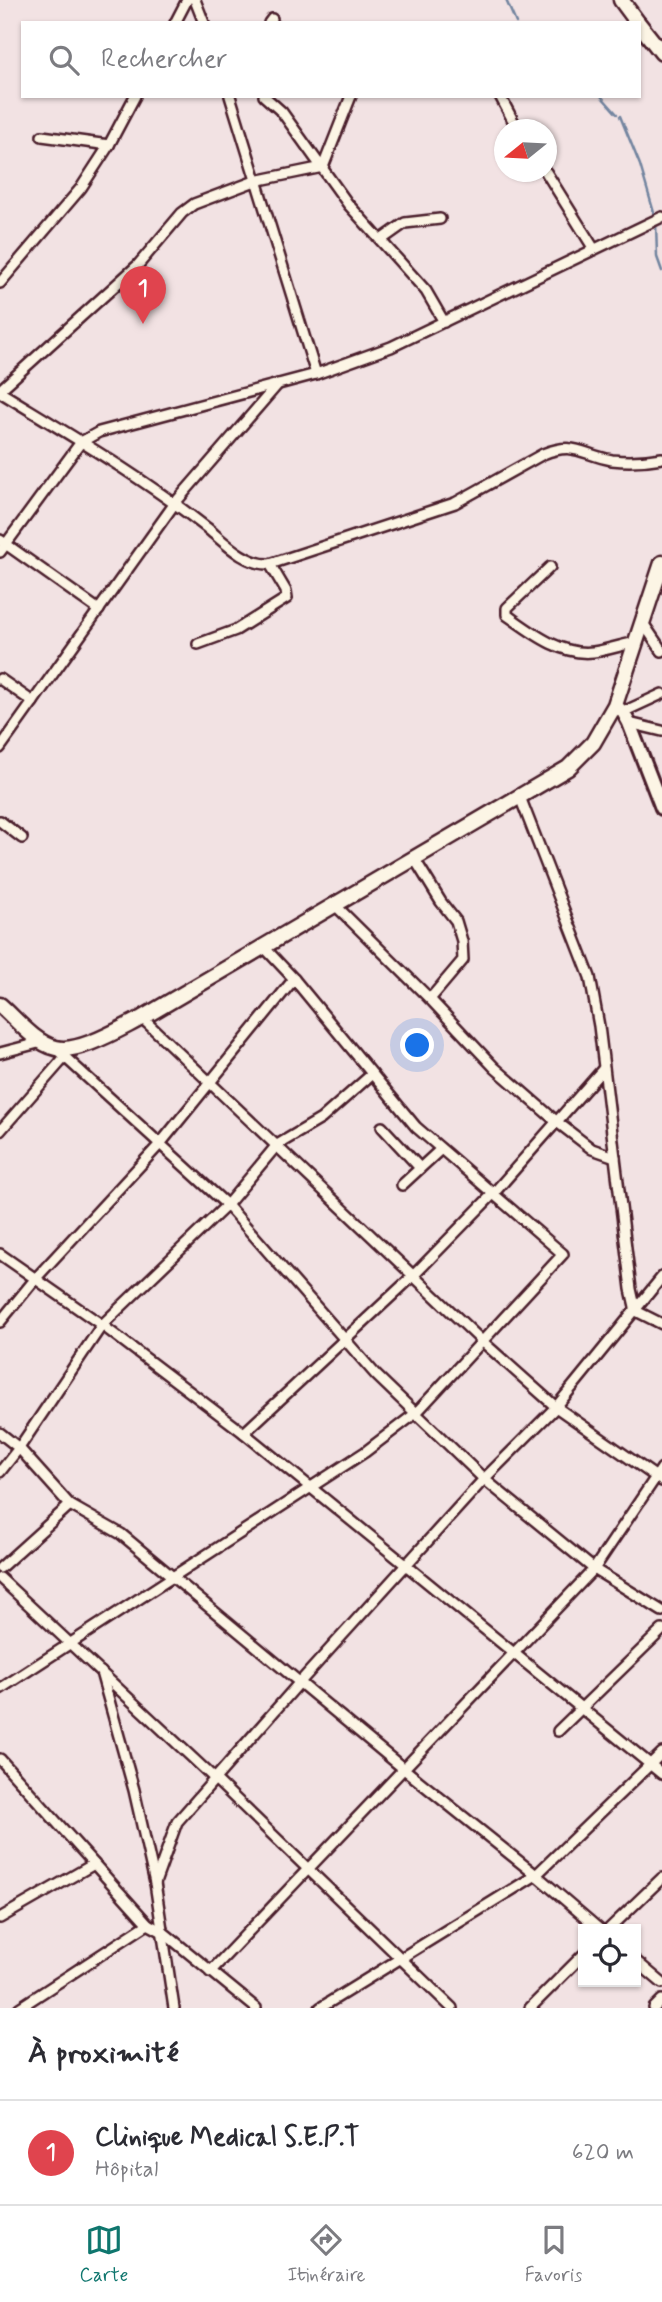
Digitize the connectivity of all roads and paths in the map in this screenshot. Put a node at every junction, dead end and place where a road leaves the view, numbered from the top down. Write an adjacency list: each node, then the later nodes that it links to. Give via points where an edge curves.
1 (187, 0): 4 (street)
2 (195, 0): 5 (street)
3 (621, 0): 6 (main road)
4 (176, 21)
5 (203, 21)
6 (637, 21)
7 (641, 27): 8 (main road)
8 (662, 53)
9 (134, 98): 16 (street)
10 (231, 98): 18 (street)
11 (266, 98): 17 (street)
12 (350, 98): 17 (street)
13 (501, 98): 14 (street)
14 (512, 119)
15 (42, 136): 16 (street)
16 (109, 145): 24 (street, via 81,188)
17 (323, 167): 18 (street); 22 (street)
18 (255, 181): 26 (street); 28 (street, via 194,204 138,265)
19 (552, 182): 23 (street)
20 (661, 217): 23 (street)
21 (440, 219): 22 (street, via 405,223)
22 (381, 240): 25 (street, via 426,291)
23 (594, 249): 25 (street)
24 (0, 283)
25 (444, 322): 26 (street)
26 (316, 374): 27 (street)
27 (279, 383): 29 (street, via 99,432); 31 (street)
28 (0, 391): 29 (street)
29 (81, 442): 31 (street); 32 (street)
30 (662, 458): 34 (street, via 623,461 573,447 558,448 455,503)
31 (175, 503): 34 (street, via 237,552 258,564); 36 (street)
32 (2, 545): 36 (street)
33 (662, 563): 37 (main road)
34 (270, 564): 39 (street, via 287,598 236,631)
35 (550, 567): 38 (street, via 507,608 508,615 554,645 577,651)
36 (99, 610): 43 (street)
37 (643, 624): 38 (main road); 40 (street)
38 (636, 642): 44 (main road)
39 (198, 644)
40 (662, 651)
41 (0, 679): 43 (street)
42 (662, 694): 44 (street)
43 (33, 702): 46 (street)
44 (622, 713): 45 (street); 47 (main road, via 568,768); 48 (street)
45 (662, 732)
46 (0, 748)
47 (520, 797): 51 (main road); 60 (street, via 590,977)
48 (662, 807)
49 (0, 821): 50 (street)
50 (22, 838)
51 (414, 858): 52 (main road); 55 (street, via 457,921 463,953 463,960)
52 (334, 904): 53 (main road); 55 (street)
53 (263, 946): 54 (street); 57 (main road)
54 (294, 979): 61 (street); 62 (street)
55 (430, 999): 63 (street, via 495,1068)
56 (0, 1005): 58 (main road)
57 (142, 1018): 58 (main road, via 80,1046); 62 (street)
58 (54, 1049): 59 (street); 65 (street); 66 (street)
59 (0, 1053)
60 (604, 1068): 63 (street); 69 (street)
61 (372, 1074): 67 (street, via 321,1119); 68 (street, via 416,1127)
62 (211, 1082): 66 (street); 67 (street)
63 (556, 1122): 69 (street, via 592,1149); 72 (street)
64 (382, 1127): 70 (street)
65 (0, 1131)
66 (160, 1144): 73 (street); 77 (street)
67 (277, 1145): 73 (street); 75 (street)
68 (441, 1149): 70 (street); 72 (street)
69 (615, 1157): 78 (street)
70 (420, 1168): 71 (street)
71 (402, 1185)
72 (493, 1194): 75 (street); 83 (street, via 563,1254)
73 (227, 1205): 81 (street); 82 (street)
74 (0, 1254): 77 (street)
75 (414, 1276): 82 (street); 83 (street)
76 (662, 1277): 78 (street)
77 (36, 1278): 79 (street); 81 (street)
78 (636, 1311): 80 (street); 84 (street)
79 (0, 1322)
80 (662, 1324)
81 (102, 1325): 87 (street); 88 (street)
82 (346, 1340): 85 (street); 87 (street)
83 (483, 1342): 84 (street); 85 (street)
84 (556, 1407): 91 (street); 92 (street)
85 (416, 1413): 91 (street); 93 (street)
86 (0, 1433): 88 (street)
87 (244, 1433): 93 (street)
88 (19, 1447): 90 (street); 94 (street)
89 (662, 1468): 92 (street)
90 (0, 1472)
91 (484, 1479): 95 (street); 97 (street)
92 (658, 1479): 97 (street)
93 (311, 1487): 95 (street); 98 (street)
94 (70, 1505): 96 (street); 98 (street, via 121,1534)
95 (406, 1564): 103 (street); 105 (street)
96 (0, 1568)
97 (594, 1569): 100 (street); 103 (street)
98 (172, 1577): 102 (street); 105 (street)
99 (0, 1578): 102 (street)
100 (662, 1611)
101 (662, 1630): 107 (street)
102 (71, 1643): 104 (street); 106 (street)
103 (514, 1653): 107 (street); 112 (street)
104 (100, 1671): 114 (street); 119 (street)
105 (300, 1682): 112 (street); 114 (street)
106 (0, 1689)
107 (582, 1708): 108 (street); 111 (street)
108 (558, 1731)
109 (662, 1753): 111 (street)
110 (2, 1764): 115 (street)
111 (651, 1765): 113 (street); 117 (street)
112 (404, 1769): 116 (street); 117 (street)
113 (662, 1774)
114 (214, 1778): 116 (street); 119 (street, via 177,1822)
115 (94, 1864): 120 (street); 121 (street)
116 (309, 1869): 125 (street); 128 (street)
117 (536, 1875): 122 (street); 125 (street)
118 (662, 1878): 123 (street)
119 (155, 1883): 124 (street)
120 (0, 1918)
121 (148, 1924): 124 (street); 131 (street)
122 (593, 1924)
123 (614, 1924)
124 (163, 1932): 128 (street); 132 (street)
125 (401, 1958): 134 (street); 135 (street)
126 (578, 1960): 136 (street)
127 (641, 1965): 129 (street)
128 (210, 1972): 133 (street)
129 (662, 1983)
130 (662, 2000): 137 (street)
131 (19, 2008)
132 (174, 2008)
133 (256, 2008)
134 (320, 2008)
135 (452, 2008)
136 (530, 2008)
137 (654, 2008)

